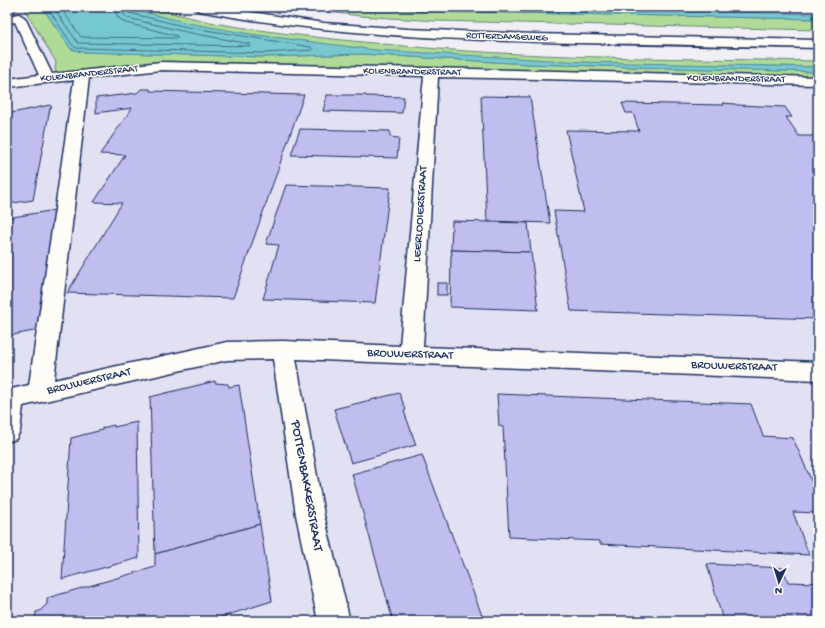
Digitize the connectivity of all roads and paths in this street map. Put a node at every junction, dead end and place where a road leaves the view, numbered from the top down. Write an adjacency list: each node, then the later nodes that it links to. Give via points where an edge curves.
1 (199, 7): 5 (street, ROTTERDAMSEWEG, via 273,20 383,32 490,37)
2 (291, 11): 4 (street, ROTTERDAMSEWEG, via 434,24)
3 (7, 20): 8 (street, via 19,18)
4 (818, 34)
5 (818, 44)
6 (431, 73): 7 (street, KOLENBRANDERSTRAAT, via 161,66); 9 (street, KOLENBRANDERSTRAAT); 12 (street, LEERLOOIERSTRAAT)
7 (82, 74): 8 (street, KOLENBRANDERSTRAAT); 14 (street)
8 (47, 78): 10 (street, KOLENBRANDERSTRAAT)
9 (818, 81)
10 (7, 83)
11 (283, 350): 12 (street, BROUWERSTRAAT); 14 (street, BROUWERSTRAAT, via 227,351); 17 (street, POTTENBAKKERSTRAAT, via 310,515)
12 (410, 355): 13 (street, BROUWERSTRAAT)
13 (818, 371)
14 (40, 393): 15 (street, BROUWERSTRAAT)
15 (10, 400): 16 (street)
16 (7, 431)
17 (334, 621)

